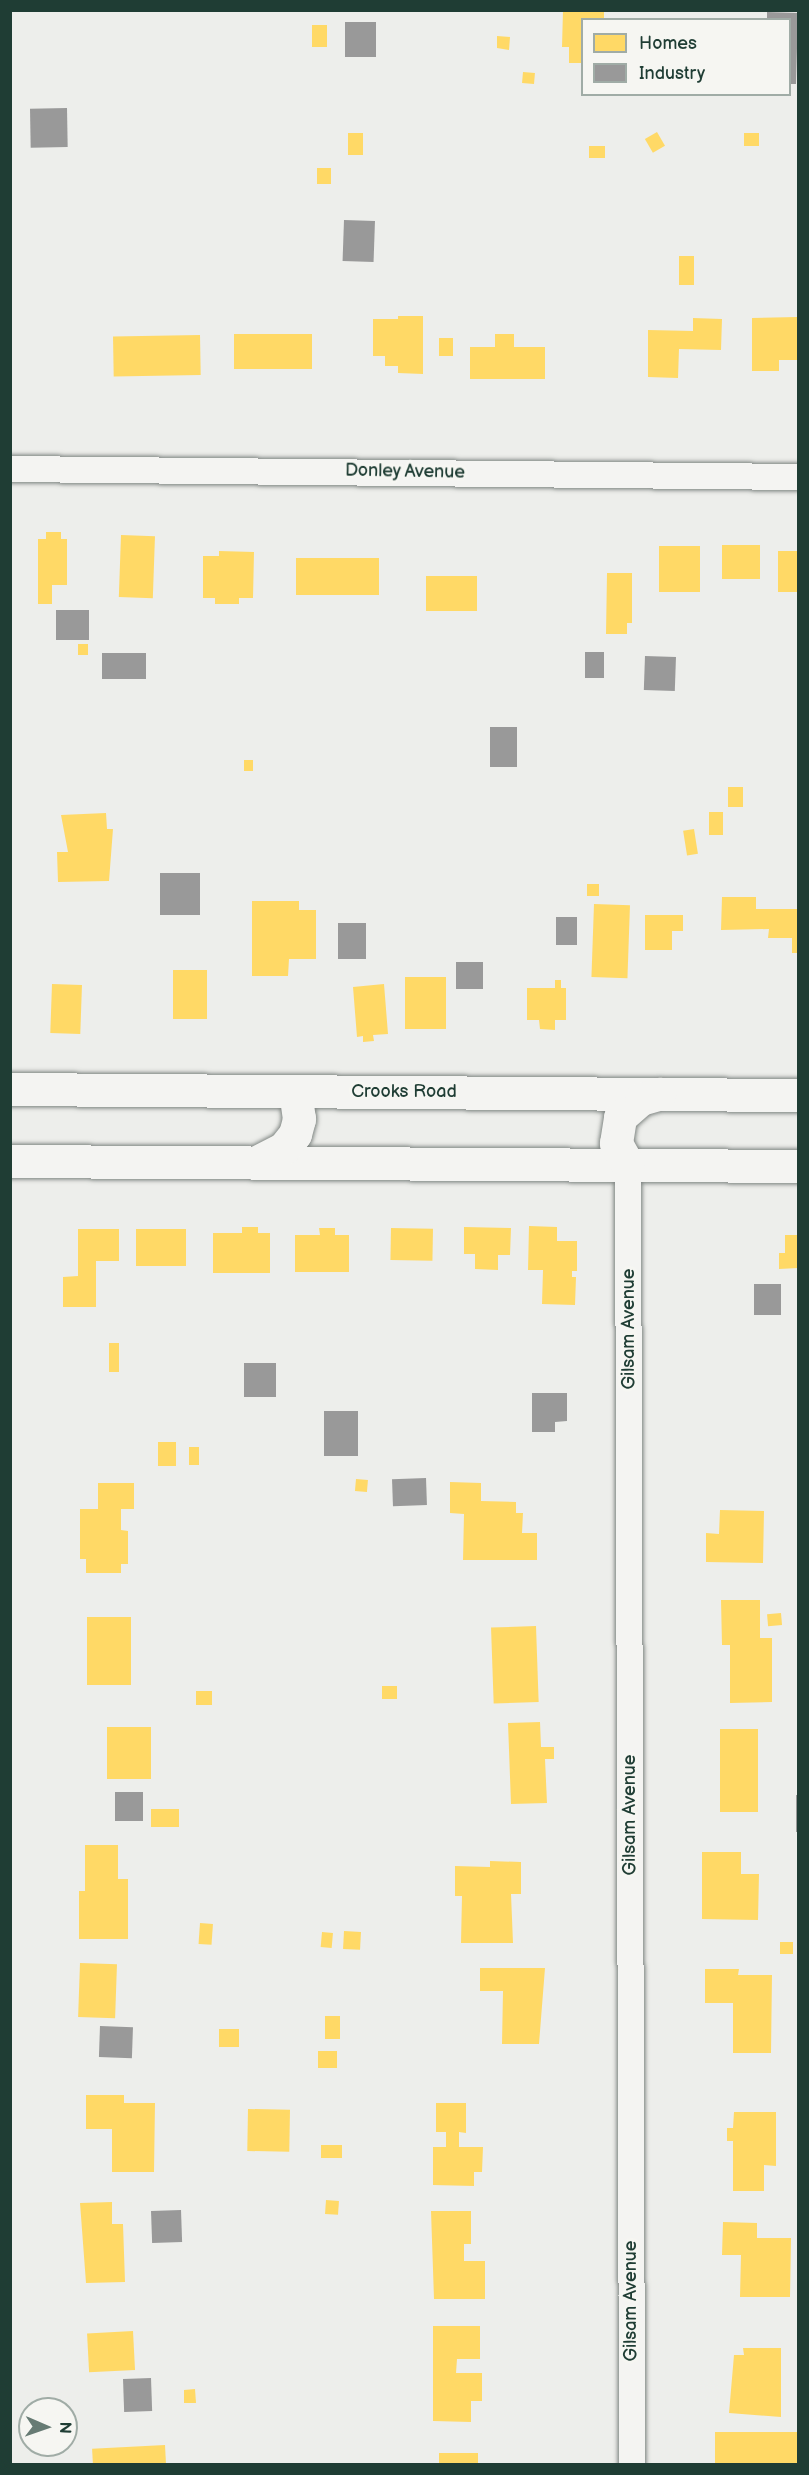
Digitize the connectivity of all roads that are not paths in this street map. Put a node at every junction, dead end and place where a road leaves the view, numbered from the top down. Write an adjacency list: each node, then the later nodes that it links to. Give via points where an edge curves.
1 (10, 469): 2 (street, Donley Avenue)
2 (798, 477)
3 (10, 1089): 4 (main road, Crooks Road)
4 (296, 1092): 5 (main road, Crooks Road); 8 (main road, via 299,1119 295,1134 284,1148)
5 (661, 1094): 6 (main road, Crooks Road); 9 (main road, via 641,1100 620,1117 616,1143)
6 (798, 1095)
7 (10, 1161): 8 (main road)
8 (255, 1163): 9 (main road)
9 (628, 1165): 10 (main road); 11 (street, Gilsam Avenue)
10 (798, 1166)
11 (632, 2464)

